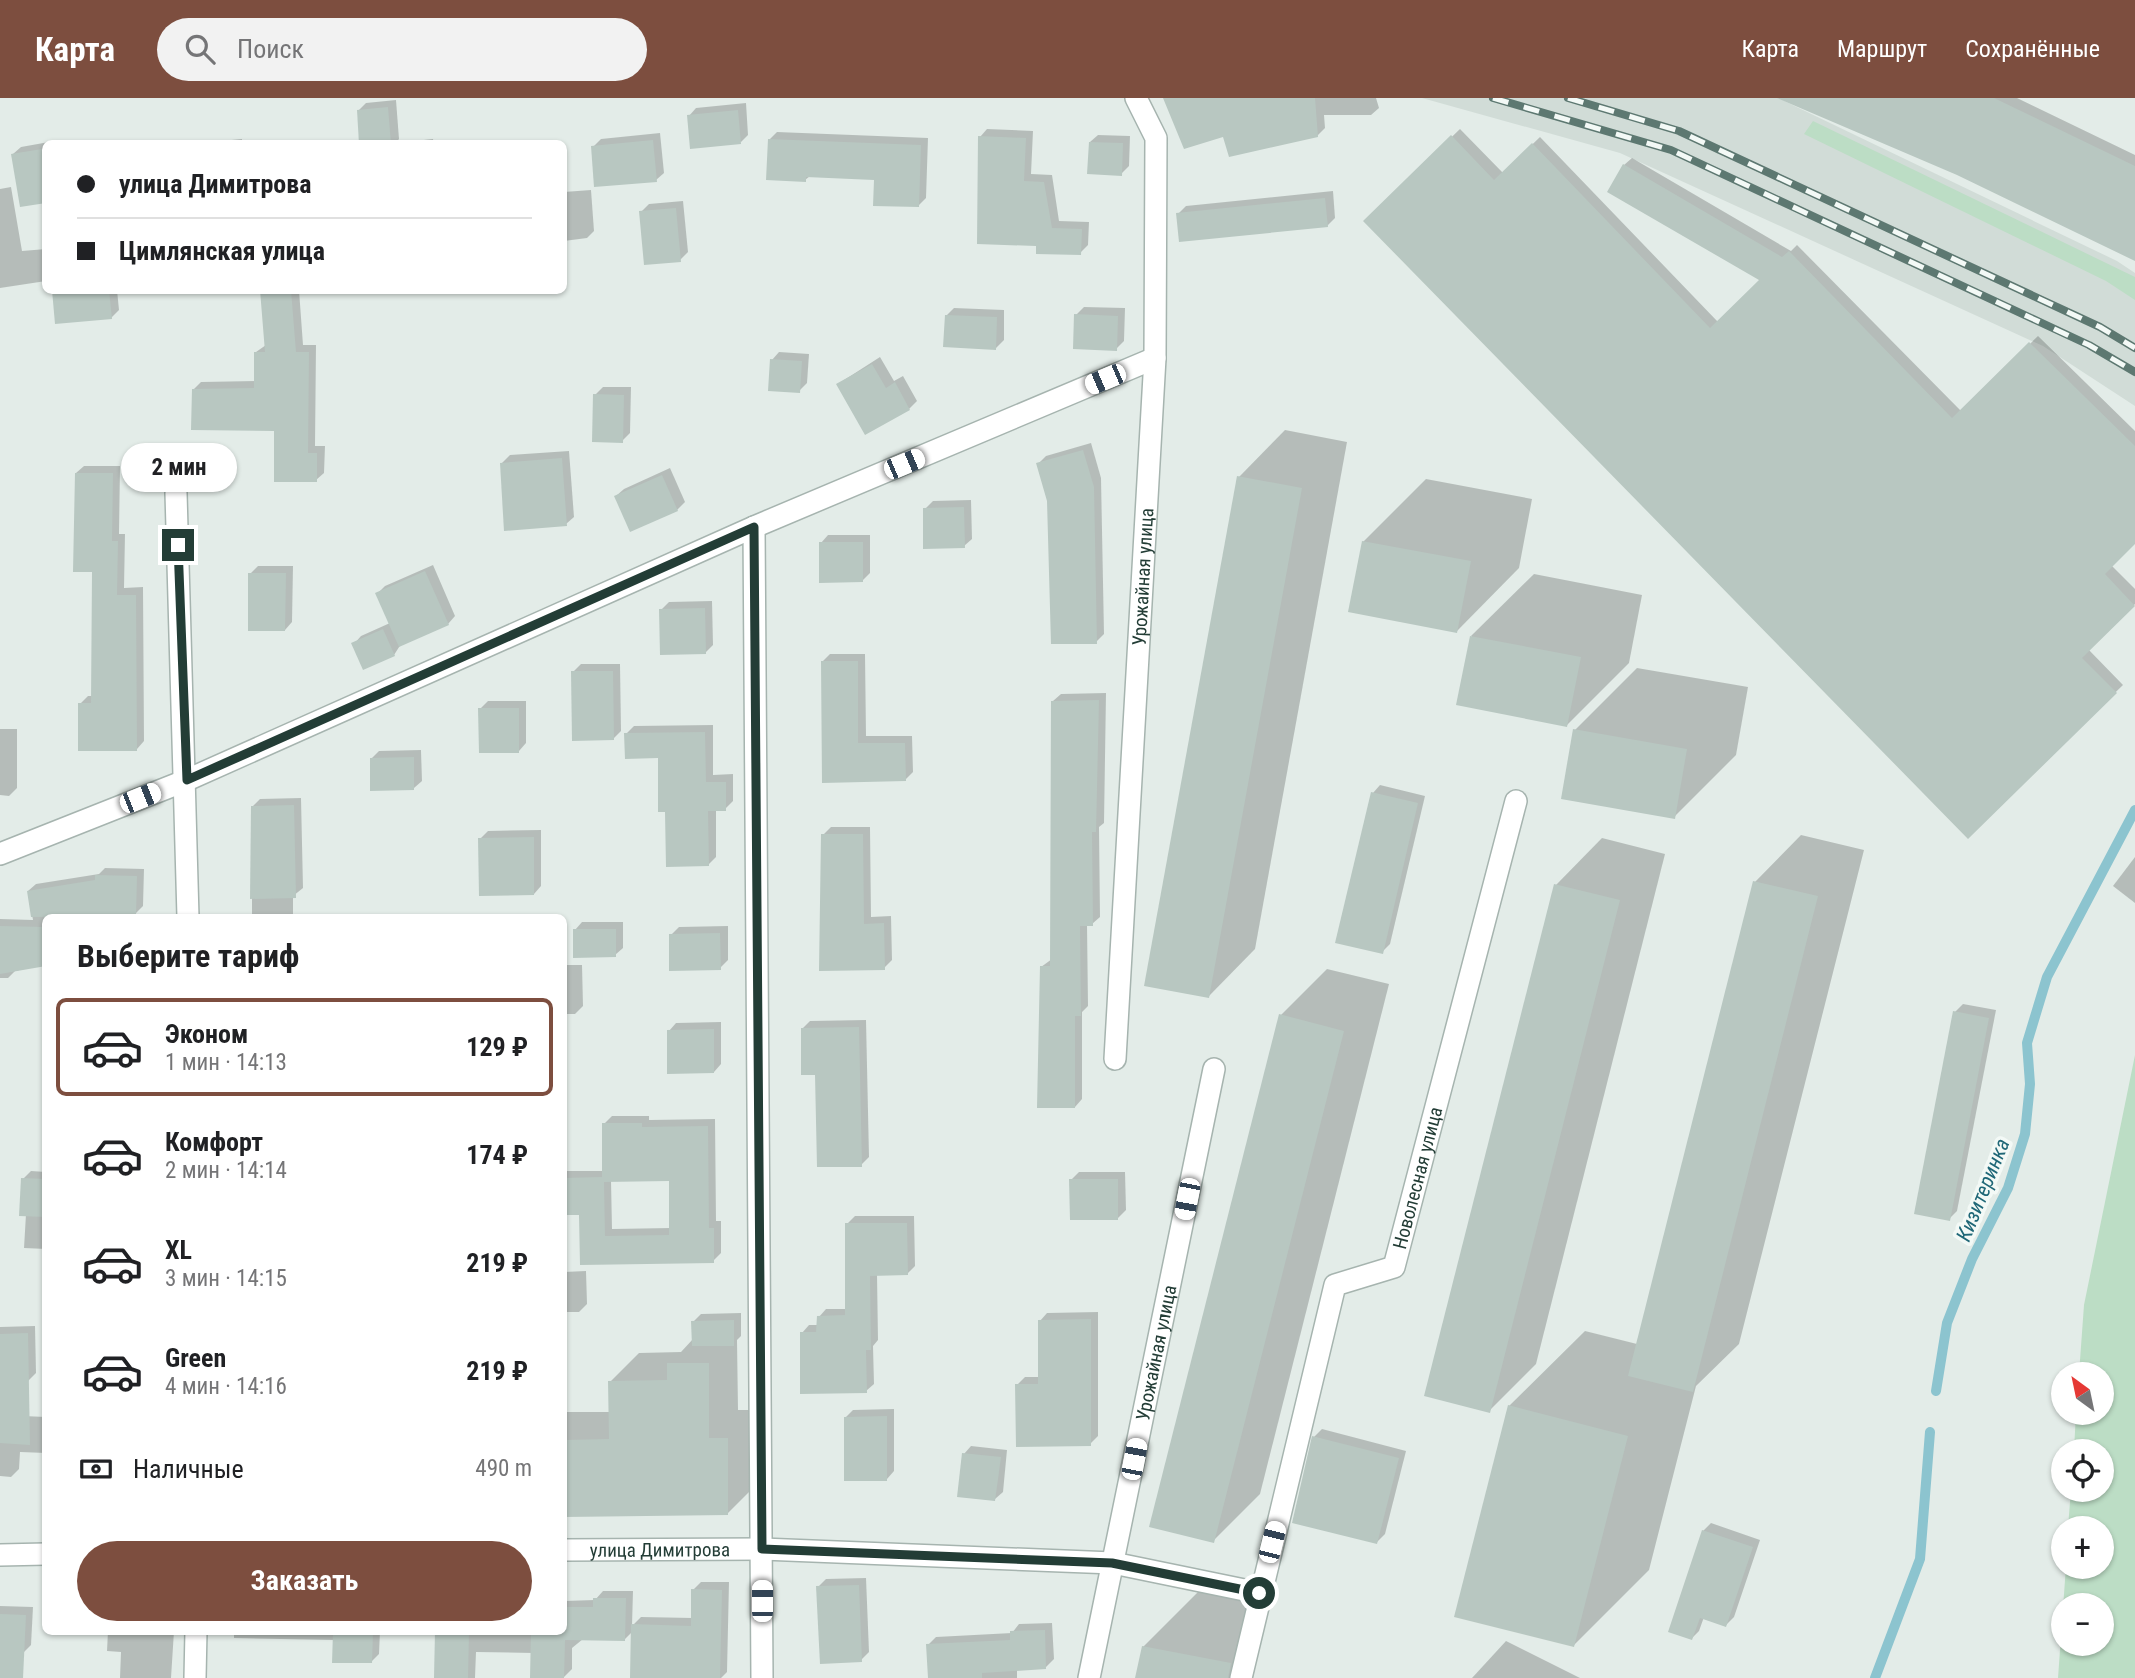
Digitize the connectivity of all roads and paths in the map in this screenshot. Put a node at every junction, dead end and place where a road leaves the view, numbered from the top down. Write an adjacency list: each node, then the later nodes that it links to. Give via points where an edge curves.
1 (1136, 98): 2 (street, Урожайная улица, via 1156,138)
2 (1155, 358): 4 (street); 9 (street, Урожайная улица)
3 (176, 493): 5 (street)
4 (754, 527): 5 (street); 11 (street)
5 (187, 780): 7 (street); 8 (street)
6 (1516, 801): 16 (street, Новолесная улица, via 1394,1268 1335,1285)
7 (0, 854)
8 (188, 914)
9 (1115, 1059)
10 (1214, 1069): 15 (street, Урожайная улица)
11 (762, 1549): 12 (street, улица Димитрова); 15 (street, улица Димитрова); 19 (street)
12 (567, 1550)
13 (42, 1554): 14 (street)
14 (0, 1555)
15 (1112, 1563): 16 (street, улица Димитрова); 20 (street, Урожайная улица)
16 (1259, 1593): 21 (street, Новолесная улица)
17 (196, 1635): 18 (street)
18 (195, 1678)
19 (762, 1678)
20 (1089, 1678)
21 (1241, 1678)

